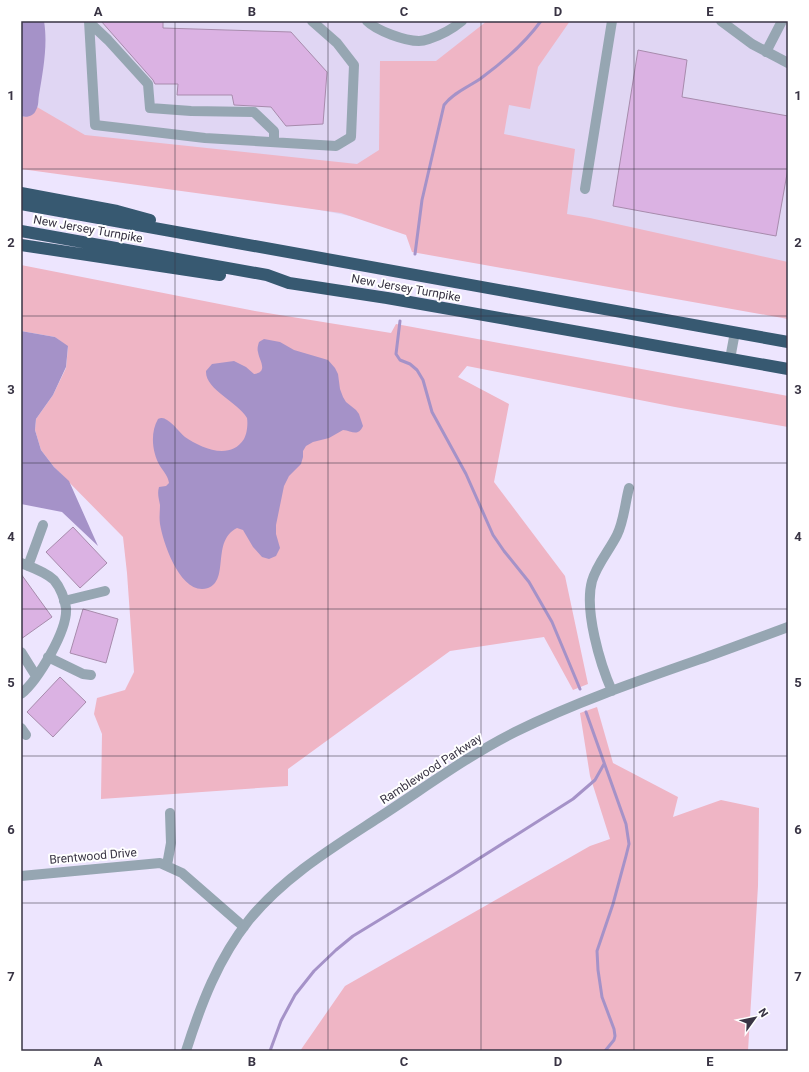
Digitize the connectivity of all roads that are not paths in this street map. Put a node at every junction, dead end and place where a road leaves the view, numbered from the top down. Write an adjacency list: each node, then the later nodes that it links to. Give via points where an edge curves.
1 (312, 21): 10 (street, via 338,43 354,65 351,137 336,146)
2 (367, 21): 3 (street, via 394,36 420,41 441,36)
3 (462, 21)
4 (612, 21): 11 (street)
5 (721, 21): 8 (street)
6 (782, 21): 8 (street)
7 (90, 22): 10 (street, via 148,84 150,108 254,112 274,131); 10 (street, via 95,125 206,138)
8 (766, 52): 9 (street)
9 (788, 63)
10 (274, 142)
11 (586, 189)
12 (21, 193): 15 (highway, via 117,210)
13 (21, 204): 15 (highway, New Jersey Turnpike)
14 (21, 231): 17 (highway, New Jersey Turnpike, via 267,275)
15 (212, 238): 18 (highway, New Jersey Turnpike)
16 (21, 245): 17 (highway, via 268,283)
17 (289, 283): 20 (highway, New Jersey Turnpike)
18 (735, 332): 19 (highway, New Jersey Turnpike); 20 (street)
19 (788, 342)
20 (730, 359): 21 (highway, New Jersey Turnpike)
21 (788, 369)
22 (629, 488): 32 (street, via 621,525 597,568 590,593 595,636)
23 (43, 525): 24 (street)
24 (24, 565): 26 (street, via 53,579)
25 (105, 591): 26 (street)
26 (64, 601): 29 (street, via 66,608 62,632)
27 (788, 627): 32 (street, Ramblewood Parkway)
28 (21, 652): 31 (street)
29 (48, 657): 30 (street); 31 (street)
30 (90, 675)
31 (36, 676): 33 (street)
32 (612, 691): 37 (street, Ramblewood Parkway, via 534,723 475,755 311,863 263,904)
33 (21, 694)
34 (170, 813): 35 (street, via 171,843)
35 (167, 865): 36 (street, Brentwood Drive, via 153,863); 37 (street, via 192,881)
36 (21, 876)
37 (244, 927): 38 (street, Ramblewood Parkway, via 214,974)
38 (186, 1051)

